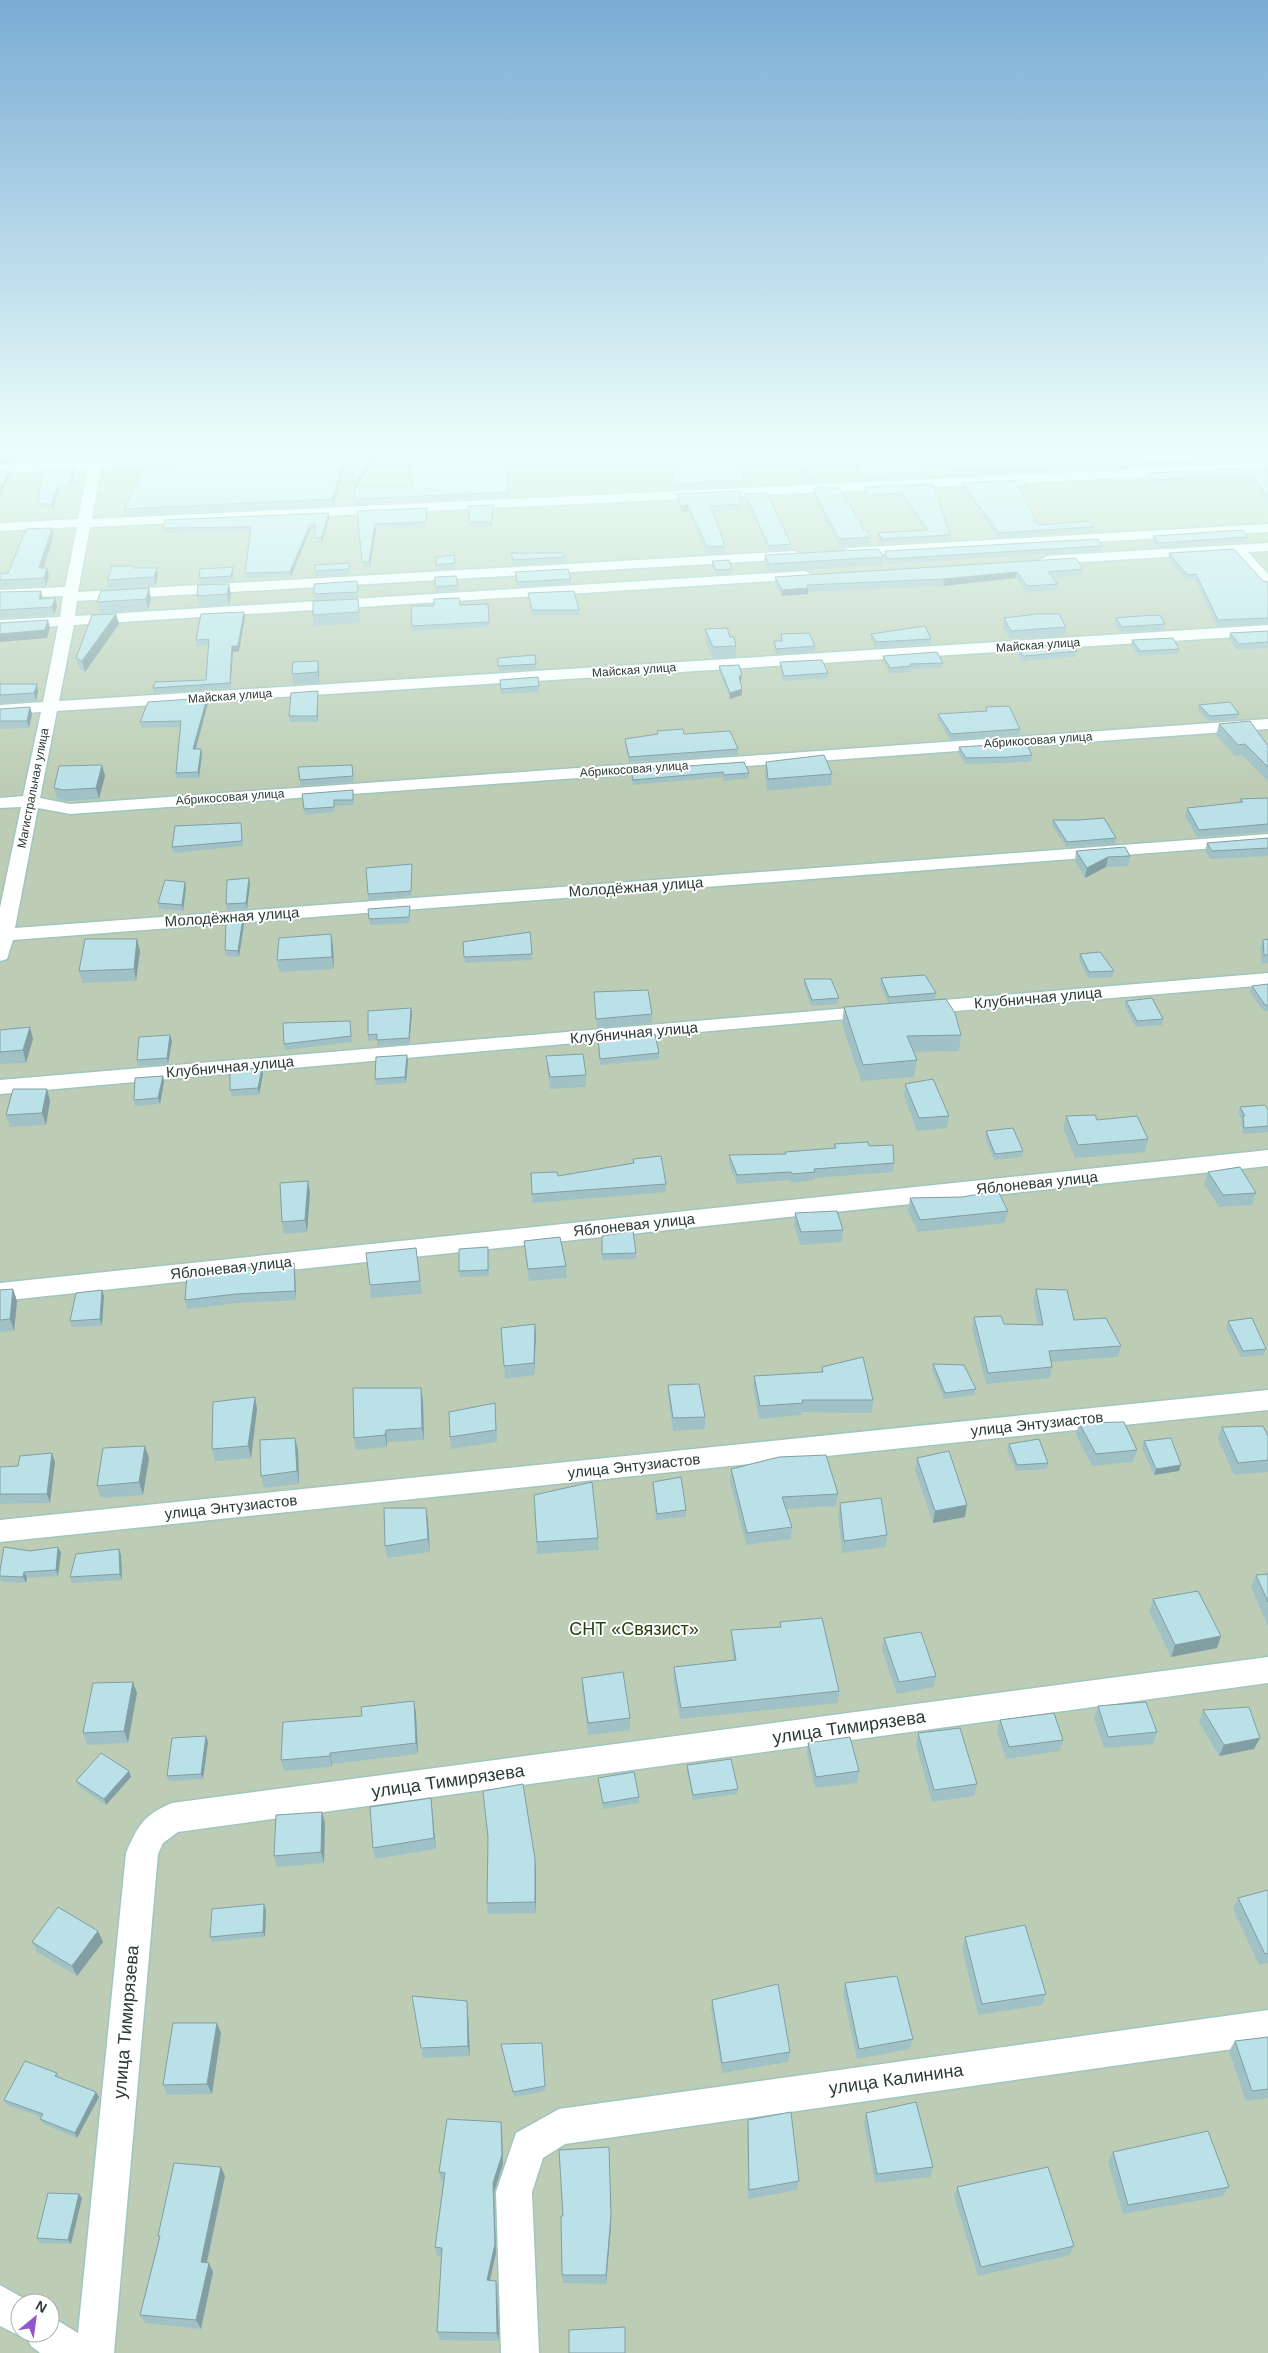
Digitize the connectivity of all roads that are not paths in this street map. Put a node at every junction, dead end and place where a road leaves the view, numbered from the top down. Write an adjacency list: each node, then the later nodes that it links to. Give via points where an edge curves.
1 (77, 562): 9 (street, Магистральная улица)
2 (667, 562): 9 (street)
3 (1028, 562): 4 (street)
4 (1031, 562)
5 (1248, 562): 7 (street)
6 (820, 574): 10 (street)
7 (1268, 583)
8 (0, 594): 9 (street)
9 (70, 594): 10 (street, Магистральная улица)
10 (67, 621): 11 (street); 13 (street, Магистральная улица)
11 (0, 625)
12 (1268, 630): 13 (street, Майская улица)
13 (49, 707): 14 (street, Майская улица); 16 (street, Магистральная улица)
14 (0, 710)
15 (1268, 724): 16 (street, Абрикосовая улица, via 70,809)
16 (30, 801): 17 (street, Абрикосовая улица); 19 (street, Магистральная улица)
17 (0, 803)
18 (1268, 839): 20 (street, Молодёжная улица)
19 (5, 913): 20 (street, Магистральная улица)
20 (4, 935): 21 (street, Магистральная улица)
21 (0, 955)
22 (1268, 979): 23 (street, Клубничная улица)
23 (0, 1087)
24 (1268, 1158): 25 (street, Яблоневая улица)
25 (0, 1292)
26 (1268, 1400): 27 (street, улица Энтузиастов)
27 (0, 1531)
28 (1268, 1670): 32 (street, улица Тимирязева, via 172,1818 152,1832 142,1853)
29 (1268, 2027): 33 (street, улица Калинина, via 559,2127 529,2146 514,2192)
30 (59, 2343): 31 (street)
31 (74, 2353)
32 (95, 2353)
33 (520, 2353)

